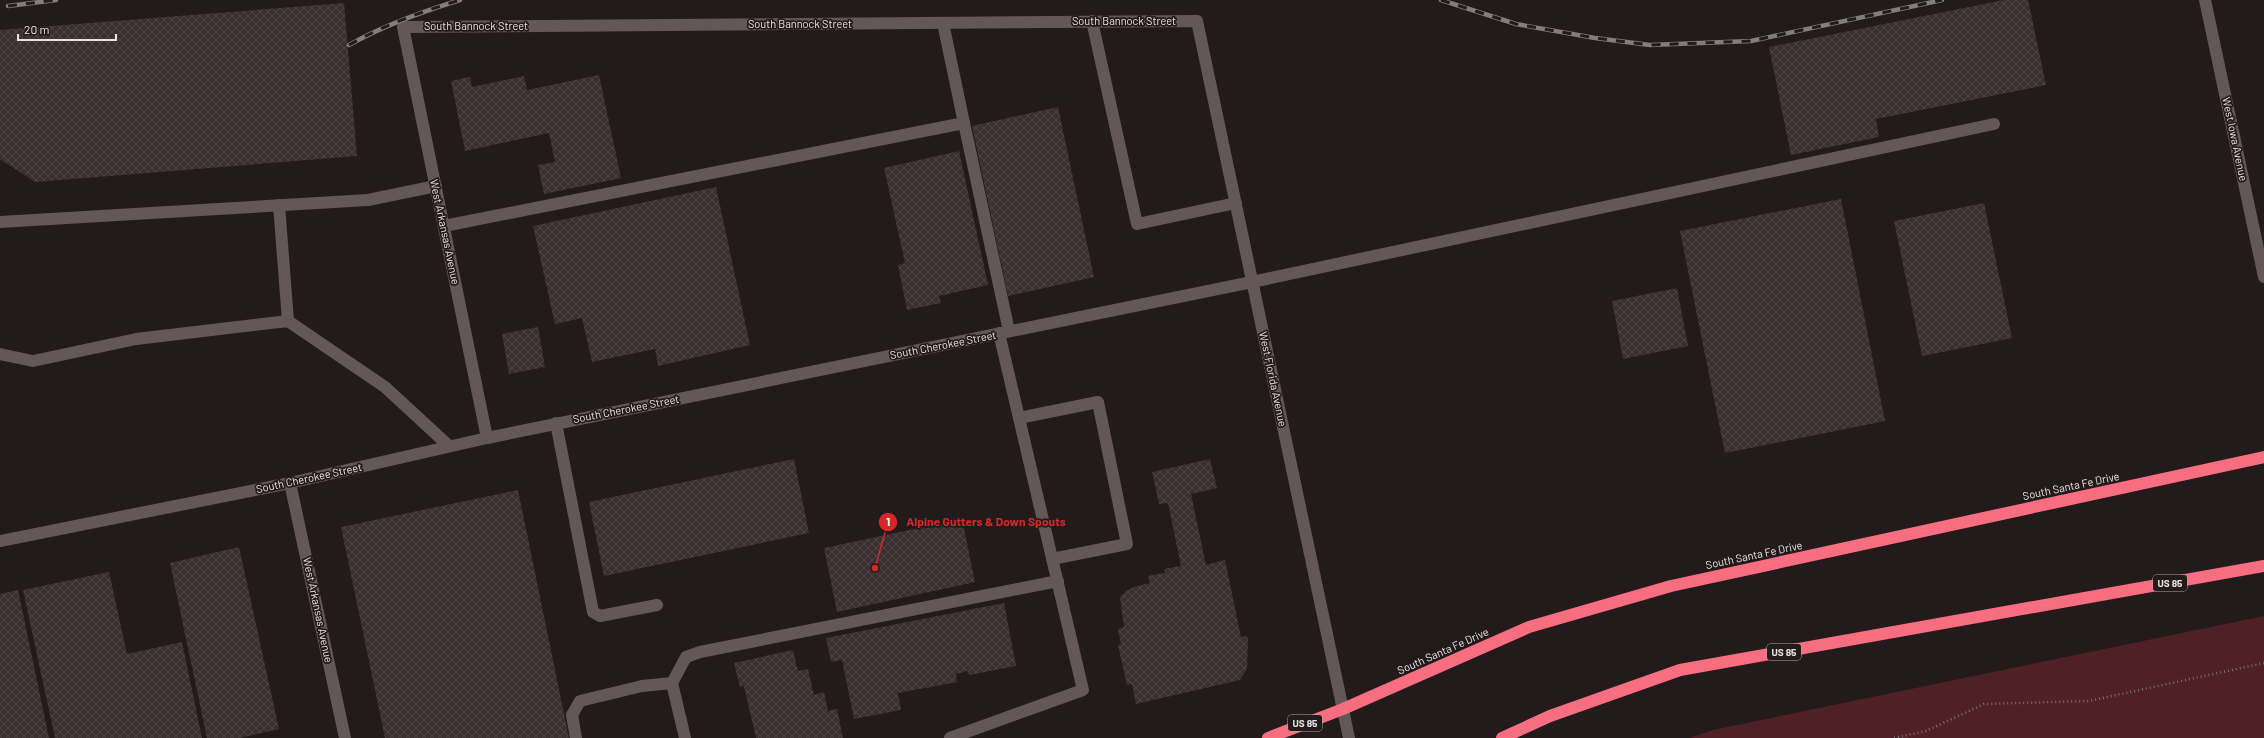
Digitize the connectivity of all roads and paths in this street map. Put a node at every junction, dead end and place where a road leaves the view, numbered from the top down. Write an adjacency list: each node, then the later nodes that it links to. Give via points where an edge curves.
1 (2205, 0): 13 (street, West Iowa Avenue)
2 (1092, 21): 3 (street, South Bannock Street); 4 (street, South Bannock Street); 9 (street, via 1137,224)
3 (1197, 21): 9 (street, West Florida Avenue)
4 (943, 22): 5 (street, South Bannock Street); 6 (street)
5 (403, 27): 8 (street, West Arkansas Avenue)
6 (964, 124): 12 (street); 16 (street)
7 (1994, 124): 14 (street, South Cherokee Street)
8 (436, 186): 10 (street, via 368,200); 12 (street, West Arkansas Avenue)
9 (1236, 203): 14 (street, West Florida Avenue)
10 (279, 205): 11 (street); 15 (street)
11 (0, 222)
12 (444, 226): 20 (street, West Arkansas Avenue)
13 (2264, 277)
14 (1252, 282): 16 (street, South Cherokee Street); 31 (street, West Florida Avenue)
15 (288, 321): 17 (street, via 136,339 33,361); 21 (street, via 385,387)
16 (1004, 332): 18 (street); 19 (street, South Cherokee Street)
17 (0, 354)
18 (1019, 418): 25 (street); 25 (street, via 1098,402 1127,544)
19 (556, 423): 20 (street, South Cherokee Street); 28 (street, via 593,612 600,616)
20 (487, 438): 21 (street, South Cherokee Street)
21 (449, 446): 23 (street, South Cherokee Street)
22 (2264, 457): 31 (highway, South Santa Fe Drive / US 85, via 1672,586 1529,627)
23 (290, 483): 24 (street, South Cherokee Street); 32 (street, West Arkansas Avenue)
24 (0, 541)
25 (1052, 559): 27 (street)
26 (2264, 566): 38 (highway, US 85, via 1680,670 1550,716)
27 (1058, 582): 30 (street, via 700,652 686,657); 35 (street, via 1083,690)
28 (657, 605)
29 (2264, 663): 39 (path, via 2089,701 1984,704 1926,731)
30 (672, 683): 33 (street, via 642,686 580,701 572,715); 34 (street)
31 (1342, 709): 36 (highway, South Santa Fe Drive / US 85); 37 (street, West Florida Avenue)
32 (345, 738)
33 (576, 738)
34 (685, 738)
35 (950, 738)
36 (1268, 738)
37 (1349, 738)
38 (1502, 738)
39 (1894, 738)

